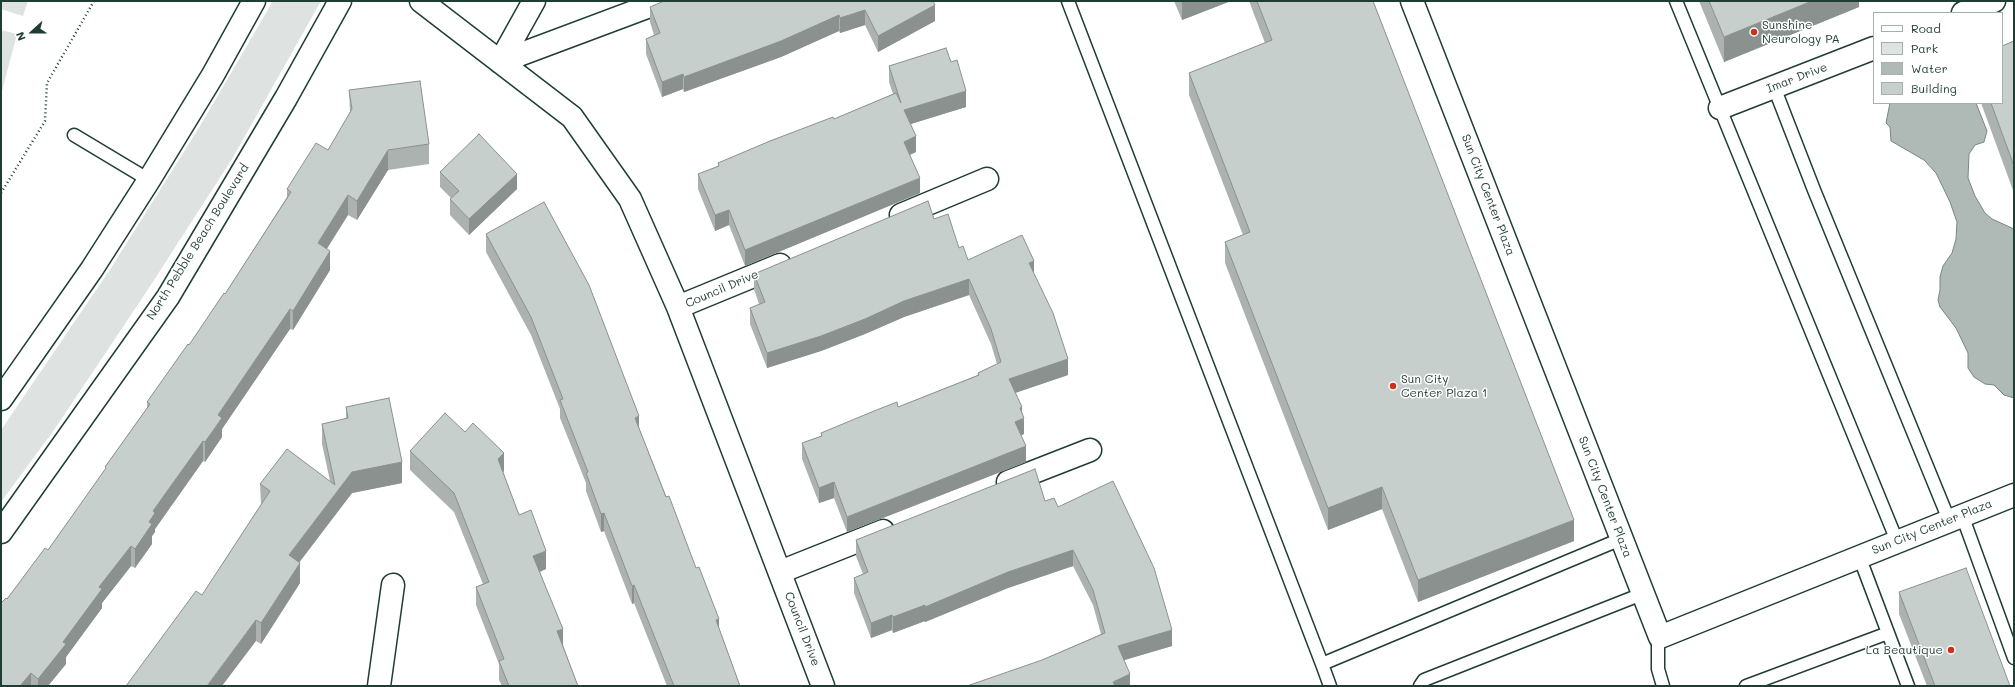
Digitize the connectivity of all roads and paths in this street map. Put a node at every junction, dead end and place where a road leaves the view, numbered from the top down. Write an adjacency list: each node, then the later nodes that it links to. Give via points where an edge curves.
1 (94, 1): 19 (path, via 47,83 45,121)
2 (254, 1): 18 (street, via 213,75)
3 (340, 1): 29 (street, North Pebble Beach Boulevard, via 286,98 168,297)
4 (421, 1): 13 (street, Council Drive)
5 (534, 1): 13 (street)
6 (663, 1): 13 (street)
7 (1068, 1): 39 (lane)
8 (1412, 1): 30 (street, Sun City Center Plaza)
9 (1676, 1): 15 (lane)
10 (1994, 1): 11 (street)
11 (1966, 12)
12 (1873, 48): 14 (street, Imar Drive)
13 (500, 62): 22 (street, Council Drive, via 572,117 630,199)
14 (1774, 86): 15 (street, Imar Drive); 27 (lane, via 1816,198)
15 (1720, 108): 31 (lane)
16 (74, 135): 18 (lane)
17 (987, 179): 20 (street)
18 (149, 180): 23 (street, via 92,269)
19 (1, 193)
20 (884, 222)
21 (796, 258): 22 (street, Council Drive)
22 (678, 307): 33 (street, Council Drive)
23 (1, 399)
24 (1090, 450): 25 (street)
25 (987, 490)
26 (2014, 495): 27 (street, Sun City Center Plaza)
27 (1956, 518): 31 (street, Sun City Center Plaza); 38 (lane)
28 (898, 525): 33 (street)
29 (1, 532)
30 (1621, 539): 35 (street, Sun City Center Plaza); 39 (lane)
31 (1897, 541): 32 (street, Sun City Center Plaza)
32 (1859, 556): 36 (lane); 37 (street, Sun City Center Plaza, via 1660,637)
33 (780, 572): 41 (street, Council Drive)
34 (393, 585): 40 (street)
35 (1642, 594): 37 (street, Sun City Center Plaza); 43 (lane, via 1424,680)
36 (1888, 632): 45 (lane); 46 (lane)
37 (1658, 634): 44 (lane, via 1658,669)
38 (2014, 658)
39 (1322, 664): 42 (lane)
40 (379, 686)
41 (823, 686)
42 (1330, 686)
43 (1420, 686)
44 (1663, 686)
45 (1746, 686)
46 (1908, 686)

